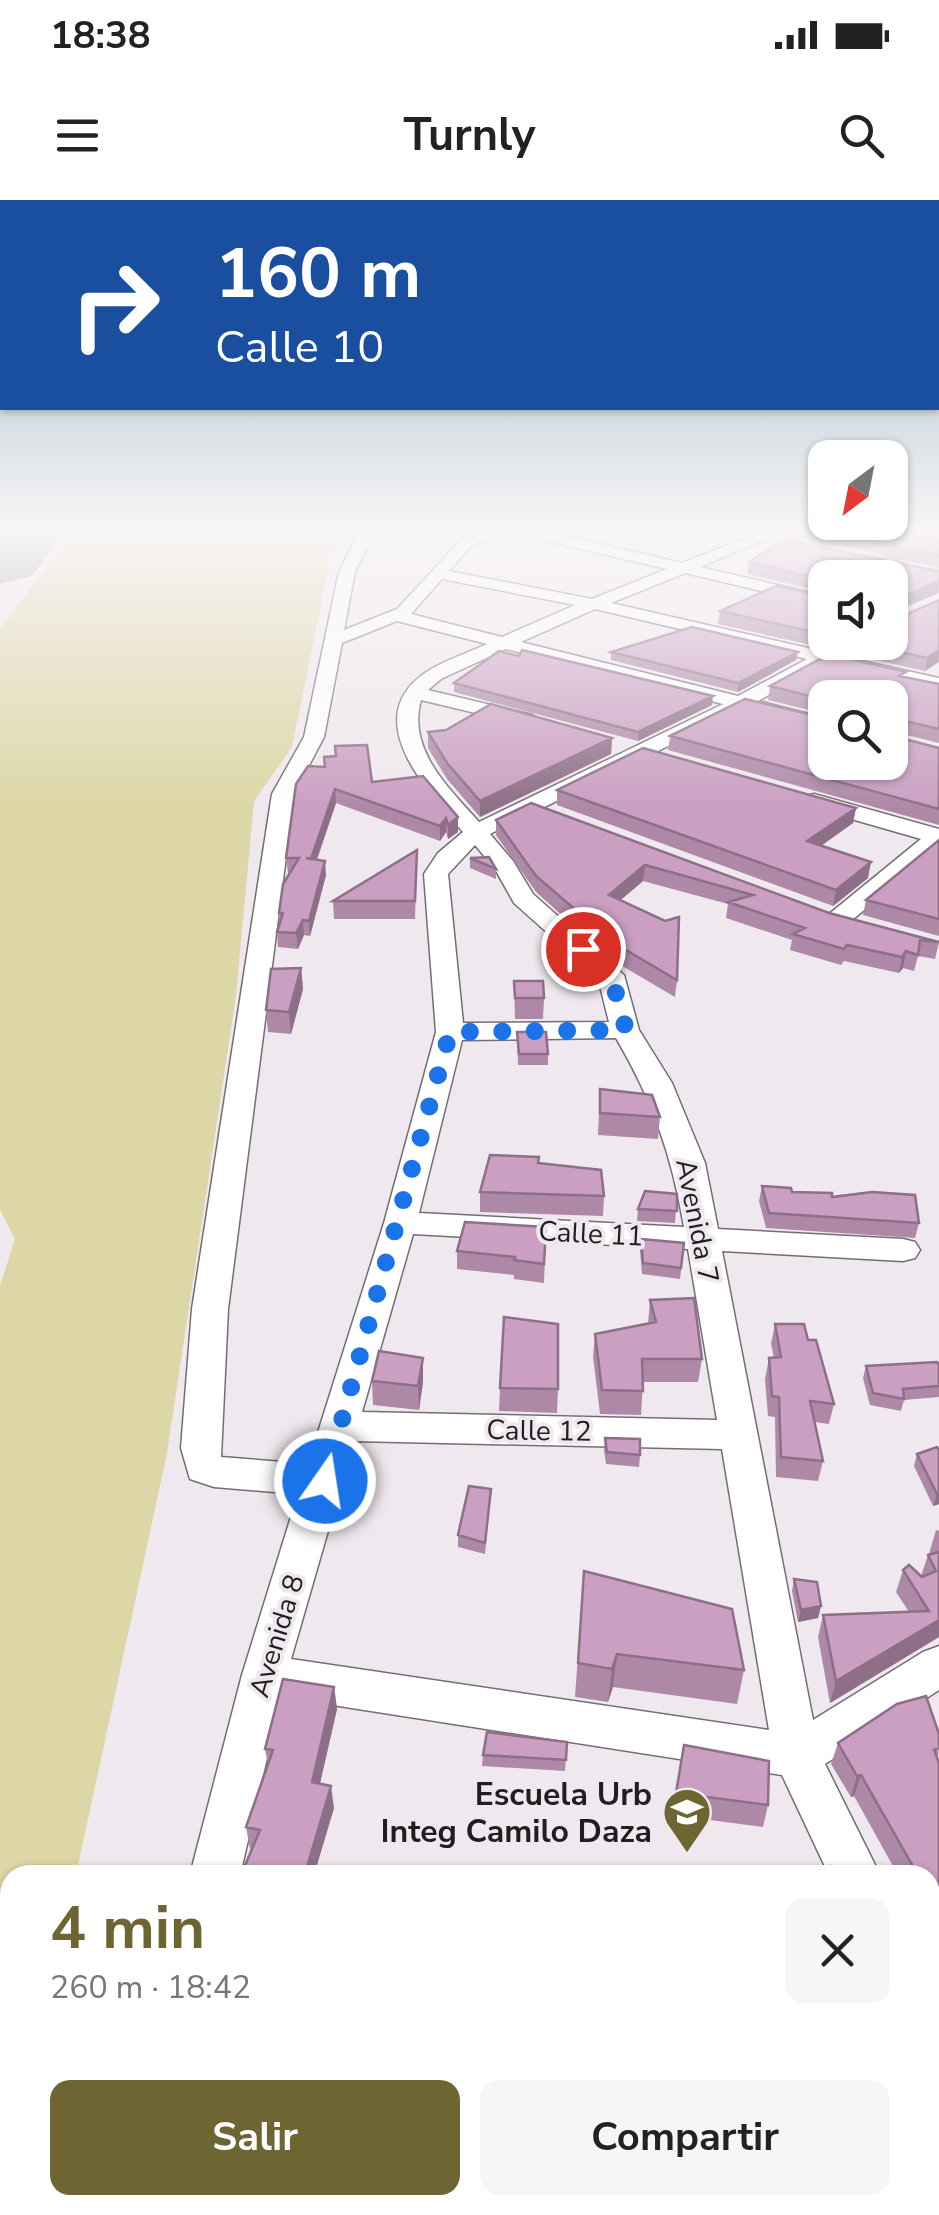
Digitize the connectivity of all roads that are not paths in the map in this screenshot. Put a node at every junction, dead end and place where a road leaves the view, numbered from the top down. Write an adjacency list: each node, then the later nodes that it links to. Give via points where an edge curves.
1 (338, 620): 8 (street)
2 (387, 620): 8 (street)
3 (414, 620): 9 (street)
4 (555, 620): 9 (street)
5 (663, 620): 10 (street)
6 (908, 622): 7 (street)
7 (939, 626)
8 (334, 640): 34 (street, via 314,737 282,794 210,1309 200,1448 204,1468 214,1472)
9 (504, 642): 14 (street, via 434,675); 15 (street)
10 (808, 653)
11 (814, 660): 15 (street, Avenida 8)
12 (838, 660): 13 (street)
13 (939, 684)
14 (414, 693): 17 (street); 24 (street, Avenida 7, via 407,716 416,757)
15 (740, 702): 16 (street); 19 (street, Avenida 8)
16 (808, 720)
17 (553, 726)
18 (606, 742): 19 (street)
19 (642, 752): 20 (street); 22 (street, Avenida 8)
20 (679, 762)
21 (790, 794): 25 (street)
22 (528, 806): 23 (street); 24 (street, Avenida 8)
23 (565, 819)
24 (476, 832): 27 (street, Avenida 7, via 523,898 611,975); 28 (street, Avenida 8, via 436,874)
25 (939, 837): 26 (street, via 828,917)
26 (872, 931)
27 (626, 1030): 28 (street); 30 (street, Avenida 7, via 689,1162)
28 (450, 1032): 29 (street, Avenida 8)
29 (400, 1223): 30 (street, Calle 11); 32 (street, Avenida 8)
30 (701, 1240): 31 (street, Calle 11); 33 (street, Avenida 7)
31 (903, 1250)
32 (337, 1426): 33 (street, Calle 12); 34 (street, Avenida 8)
33 (740, 1435): 37 (street, Avenida 7)
34 (325, 1481): 36 (street, Avenida 8)
35 (939, 1666): 37 (street)
36 (264, 1676): 37 (street); 38 (street, Avenida 8)
37 (797, 1756): 39 (street, Avenida 7)
38 (217, 1865)
39 (851, 1865)

